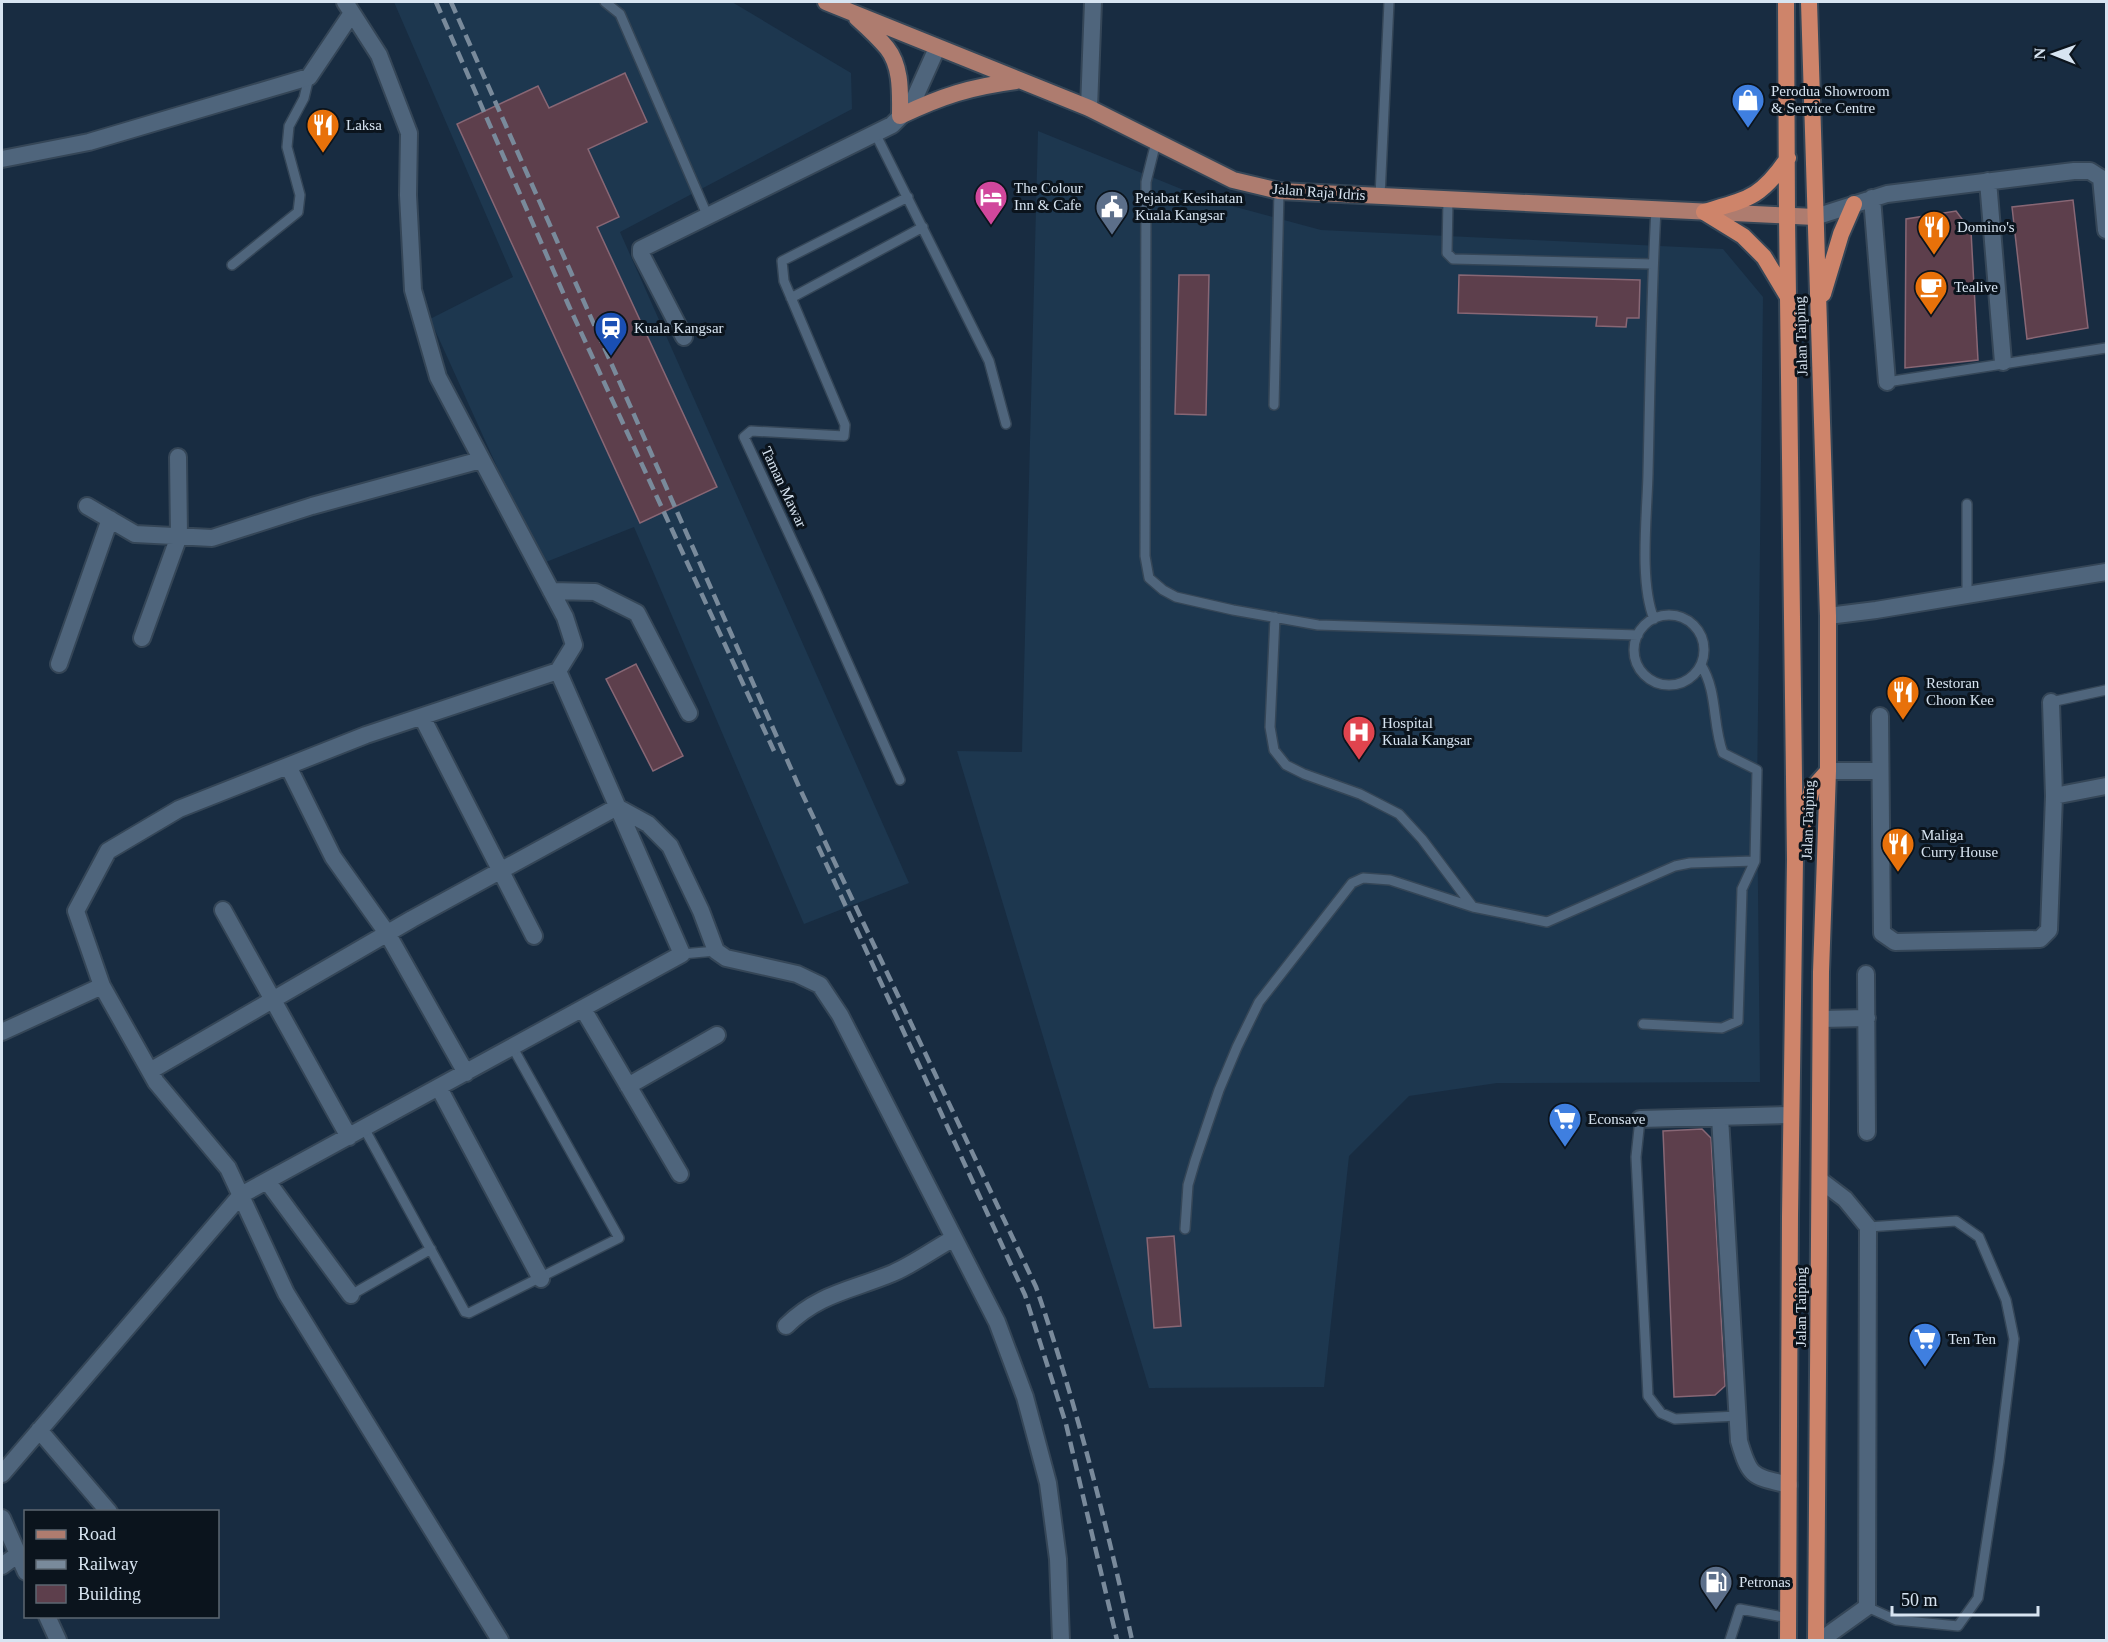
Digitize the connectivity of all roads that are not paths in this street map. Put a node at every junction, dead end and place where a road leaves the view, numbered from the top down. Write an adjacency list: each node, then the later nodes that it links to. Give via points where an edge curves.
1 (605, 2): 28 (lane, via 620,14)
2 (826, 2): 8 (main road, Jalan Raja Idris)
3 (1092, 2): 12 (street)
4 (1389, 2): 20 (lane)
5 (1786, 2): 16 (highway, Jalan Taiping)
6 (1809, 2): 29 (highway, Jalan Taiping)
7 (348, 7): 10 (street); 44 (street, via 379,55 409,133 413,290 438,377)
8 (852, 12): 9 (main road, Jalan Raja Idris); 13 (main road, via 888,49 900,80)
9 (937, 48): 11 (main road, Jalan Raja Idris); 13 (street, via 911,106)
10 (309, 77): 17 (street, via 89,142); 33 (lane, via 304,98 289,126 287,147 300,195 298,212)
11 (1020, 81): 12 (main road, Jalan Raja Idris); 13 (main road, via 955,92)
12 (1089, 108): 15 (main road, Jalan Raja Idris)
13 (900, 117): 14 (street)
14 (875, 133): 21 (lane); 28 (street)
15 (1156, 142): 19 (main road, Jalan Raja Idris, via 1233,180); 53 (lane, via 1146,182 1145,556 1149,578 1176,597)
16 (1788, 158): 26 (highway, via 1760,192); 27 (highway, Jalan Taiping)
17 (2, 159)
18 (1988, 181): 22 (street); 31 (street, via 2090,171 2101,178); 39 (street)
19 (1279, 191): 20 (main road, Jalan Raja Idris); 41 (lane)
20 (1380, 196): 23 (main road, Jalan Raja Idris)
21 (908, 197): 30 (lane); 34 (lane, Taman Mawar, via 782,261)
22 (1872, 198): 24 (street); 40 (street)
23 (1448, 200): 25 (main road, Jalan Raja Idris); 32 (lane, via 1447,253 1453,259)
24 (1854, 204): 29 (street); 36 (highway, via 1833,256)
25 (1656, 210): 26 (main road, Jalan Raja Idris); 32 (lane)
26 (1704, 213): 27 (main road, Jalan Raja Idris); 35 (highway, via 1743,236 1764,257)
27 (1787, 216): 29 (main road, Jalan Raja Idris); 35 (highway, Jalan Taiping)
28 (708, 217): 37 (street, via 641,249)
29 (1815, 217): 36 (highway, Jalan Taiping)
30 (923, 227): 34 (lane); 42 (lane, via 989,361)
31 (2106, 230)
32 (1653, 264): 54 (lane, via 1646,578 1648,605)
33 (232, 265)
34 (790, 298): 68 (lane, Taman Mawar, via 845,425 844,436 751,431 744,437)
35 (1788, 298): 72 (highway, Jalan Taiping)
36 (1818, 312): 52 (highway, Jalan Taiping)
37 (684, 337)
38 (2106, 348): 39 (lane)
39 (2003, 362): 40 (lane)
40 (1887, 382)
41 (1274, 405)
42 (1006, 424)
43 (177, 457): 48 (street)
44 (482, 460): 48 (street, via 212,538); 50 (street)
45 (1967, 504): 51 (lane)
46 (87, 506): 47 (street)
47 (110, 519): 48 (street, via 135,534); 57 (street)
48 (179, 536): 56 (street)
49 (2106, 572): 51 (street)
50 (551, 591): 59 (street, via 574,645); 62 (street, via 595,592 637,613)
51 (1967, 595): 52 (street)
52 (1828, 616): 66 (highway, Jalan Taiping)
53 (1275, 617): 55 (lane, via 1318,625); 75 (lane, via 1270,727 1274,750 1286,765 1399,814)
54 (1654, 619): 55 (lane); 58 (lane, via 1675,616 1694,625 1704,644)
55 (1638, 635): 58 (lane, via 1636,660 1655,682 1676,685 1695,674)
56 (142, 638)
57 (59, 664)
58 (1701, 665): 73 (lane, via 1714,698 1717,738 1724,753 1757,770)
59 (558, 671): 64 (street); 71 (street)
60 (2106, 690): 61 (lane)
61 (2050, 702): 70 (street)
62 (689, 713)
63 (1880, 716): 67 (street)
64 (422, 717): 65 (street); 74 (street)
65 (288, 766): 77 (street, via 333,857); 82 (street, via 179,809 108,851 76,911)
66 (1828, 771): 67 (street); 72 (highway, via 1812,789); 86 (highway, Jalan Taiping)
67 (1879, 771): 70 (street, via 1882,933 1895,942 2040,939 2049,930)
68 (900, 780)
69 (2106, 786): 70 (street)
70 (2054, 796)
71 (617, 807): 74 (street); 79 (street, via 648,824 670,846); 80 (street)
72 (1795, 859): 95 (highway, Jalan Taiping)
73 (1755, 861): 75 (lane, via 1675,866 1547,922); 87 (lane, via 1742,889 1738,1020 1722,1028)
74 (501, 870): 77 (street); 78 (street)
75 (1473, 907): 106 (lane, via 1390,880 1363,878 1352,883 1259,1002 1237,1047 1188,1185)
76 (223, 910): 83 (street)
77 (387, 933): 83 (street); 92 (street)
78 (534, 936)
79 (716, 951): 80 (lane); 107 (street, via 726,958 797,974 820,986 840,1015)
80 (682, 954): 84 (street)
81 (1866, 974): 85 (street)
82 (102, 986): 88 (street); 91 (street)
83 (272, 998): 91 (street); 100 (street)
84 (583, 1009): 90 (street); 93 (street)
85 (1866, 1018): 86 (street); 99 (street)
86 (1821, 1019): 102 (highway, Jalan Taiping)
87 (1643, 1024)
88 (2, 1032)
89 (717, 1035): 93 (street)
90 (513, 1048): 92 (street); 109 (lane, via 619,1239)
91 (150, 1071): 104 (street, via 228,1168)
92 (466, 1073): 94 (street)
93 (628, 1086): 101 (street)
94 (439, 1088): 98 (street); 109 (street)
95 (1791, 1115): 96 (street); 115 (highway, Jalan Taiping)
96 (1720, 1117): 97 (street); 112 (street)
97 (1640, 1119): 112 (lane, via 1636,1157 1648,1396 1660,1413 1675,1419)
98 (364, 1128): 100 (street); 108 (lane)
99 (1867, 1132)
100 (349, 1137): 103 (street)
101 (680, 1174)
102 (1820, 1180): 105 (street, via 1845,1199); 129 (highway, Jalan Taiping)
103 (267, 1181): 104 (street); 110 (street)
104 (241, 1195): 113 (street); 125 (street, via 286,1293)
105 (1868, 1227): 121 (street); 121 (lane, via 1956,1221 1979,1237 2006,1300 2014,1339 1978,1598 1958,1626 1896,1620)
106 (1185, 1229)
107 (954, 1238): 111 (street, via 895,1272 823,1298); 126 (street, via 997,1322 1025,1397 1043,1461 1058,1559)
108 (431, 1249): 109 (lane, via 465,1312); 110 (lane)
109 (541, 1279)
110 (351, 1295)
111 (786, 1326)
112 (1738, 1416): 115 (street, via 1746,1467 1760,1478)
113 (39, 1430): 114 (street); 116 (street)
114 (2, 1474)
115 (1789, 1485): 123 (highway, Jalan Taiping)
116 (107, 1510)
117 (2, 1518): 118 (street)
118 (17, 1555): 119 (street); 120 (street)
119 (2, 1566)
120 (24, 1568)
121 (1868, 1606): 129 (street)
122 (47, 1618): 124 (street)
123 (1789, 1618): 127 (lane, via 1740,1609); 128 (highway, Jalan Taiping)
124 (58, 1641)
125 (500, 1641)
126 (1061, 1641)
127 (1730, 1641)
128 (1788, 1641)
129 (1818, 1641)

